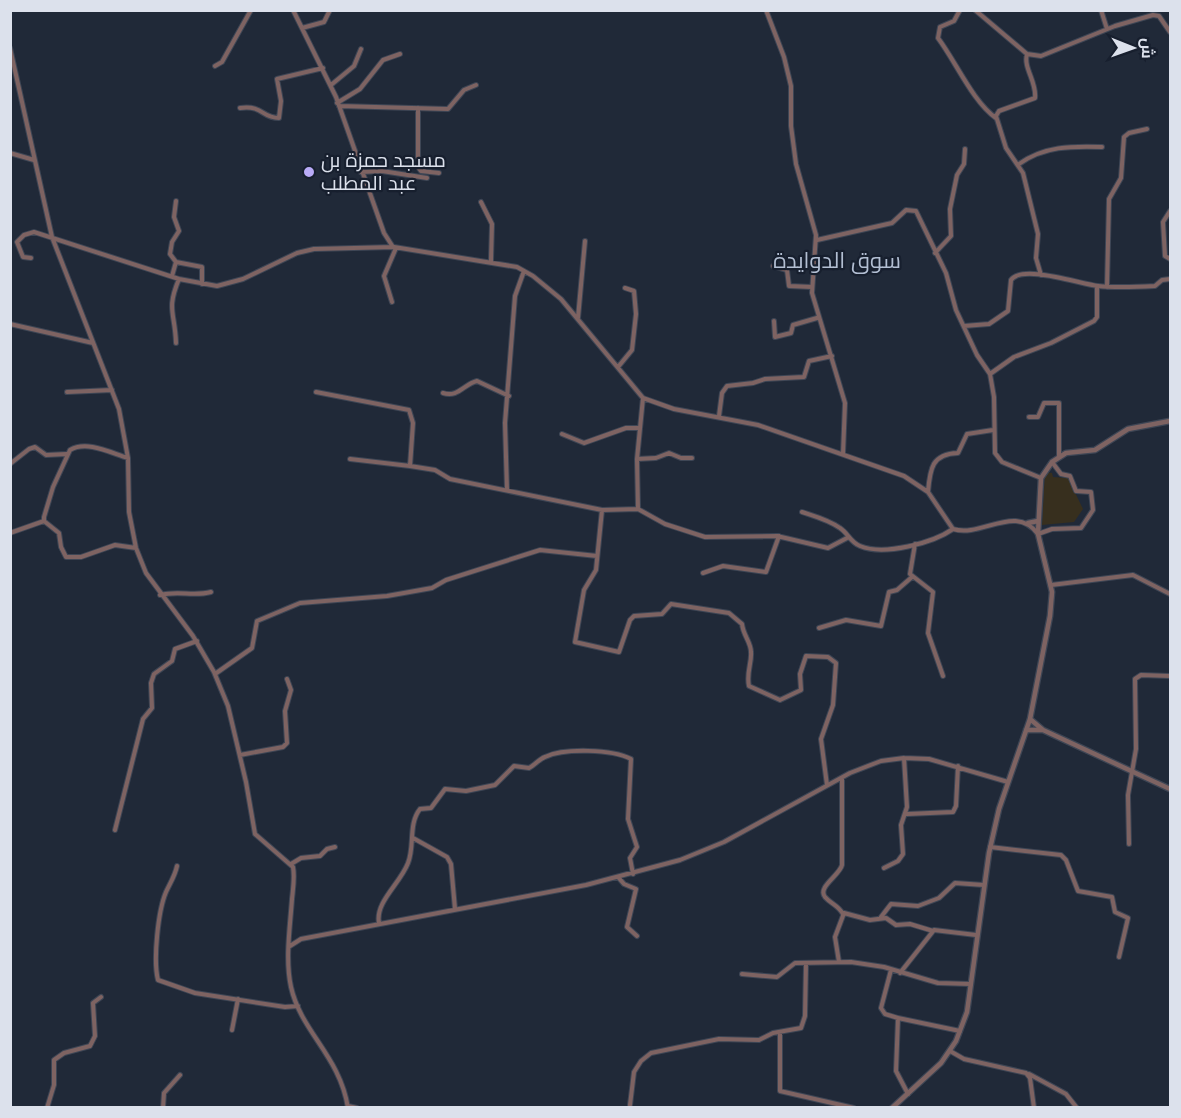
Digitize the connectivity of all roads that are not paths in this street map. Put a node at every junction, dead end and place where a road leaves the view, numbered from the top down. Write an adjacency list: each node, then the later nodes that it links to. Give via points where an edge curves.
1 (251, 10): 17 (street, via 222,62)
2 (288, 10): 8 (street)
3 (330, 10): 10 (street, via 324,22)
4 (766, 10): 38 (street, via 784,57 790,86 792,141)
5 (960, 10): 24 (street, via 954,21 940,27 938,39 981,104)
6 (975, 10): 16 (street)
7 (1101, 10): 11 (street)
8 (294, 12): 10 (street)
9 (1156, 13): 11 (street); 12 (street)
10 (302, 28): 18 (street)
11 (1107, 29): 16 (street, via 1046,55)
12 (1170, 32)
13 (10, 48): 29 (street)
14 (361, 49): 19 (street, via 354,66)
15 (400, 54): 21 (street, via 383,60 360,89)
16 (1027, 54): 24 (street, via 1025,60 1035,98 999,111)
17 (215, 66)
18 (323, 68): 19 (street); 22 (street, via 277,79 279,117 269,117 255,107)
19 (330, 85): 21 (street)
20 (476, 85): 23 (street, via 464,90 448,109)
21 (338, 105): 23 (street); 31 (street)
22 (240, 108)
23 (418, 108): 32 (street, via 418,167 420,171)
24 (996, 118): 30 (street, via 1006,148)
25 (1147, 129): 54 (street, via 1124,137 1121,178 1109,199)
26 (1102, 147): 30 (street, via 1070,146 1042,151)
27 (965, 149): 41 (street, via 950,209 951,236)
28 (10, 153): 29 (street)
29 (35, 160): 37 (street)
30 (1019, 165): 48 (street, via 1038,234 1036,258)
31 (361, 172): 33 (street); 40 (street, via 386,237)
32 (439, 173)
33 (427, 178)
34 (176, 201): 45 (street, via 174,217 179,231 170,254)
35 (481, 202): 44 (street, via 492,224)
36 (1170, 211): 43 (street, via 1163,222 1165,256)
37 (52, 237): 42 (street, via 33,232 20,238 17,248 23,257); 49 (street); 63 (street)
38 (817, 240): 41 (street, via 892,223 912,209); 55 (street)
39 (585, 241): 58 (street)
40 (395, 248): 44 (street); 52 (street, via 305,250 231,283); 57 (street, via 384,276)
41 (935, 253): 62 (street)
42 (31, 258)
43 (1170, 259)
44 (491, 261): 47 (street)
45 (176, 262): 49 (street); 52 (street, via 202,267)
46 (773, 266): 55 (street, via 787,270 789,286)
47 (524, 271): 58 (street, via 546,286); 72 (street, via 515,296)
48 (1041, 275): 53 (street); 62 (street, via 1012,277 1008,311 989,324)
49 (172, 276): 50 (street)
50 (179, 279): 52 (street); 64 (street, via 170,305)
51 (1170, 279): 54 (street, via 1155,286)
52 (202, 284)
53 (1097, 286): 54 (street); 67 (street, via 1094,321 1014,357)
54 (1107, 286)
55 (812, 287): 59 (street)
56 (625, 288): 66 (street, via 637,297 634,344)
57 (393, 302)
58 (578, 318): 66 (street)
59 (817, 318): 60 (street, via 793,325 791,333 776,338); 65 (street)
60 (774, 321)
61 (10, 324): 63 (street)
62 (964, 326): 67 (street)
63 (93, 343): 68 (street)
64 (176, 343)
65 (832, 356): 74 (street, via 809,361 804,377 727,386); 81 (street, via 845,403)
66 (618, 367): 73 (street)
67 (990, 374): 78 (street)
68 (112, 390): 69 (street); 82 (street)
69 (67, 392)
70 (316, 392): 89 (street, via 409,410 413,423)
71 (443, 393): 72 (street, via 459,392 477,381)
72 (509, 396): 91 (street, via 505,440)
73 (643, 398): 74 (street, via 674,409); 77 (street)
74 (718, 416): 81 (street, via 758,425)
75 (1029, 417): 84 (street, via 1038,417 1044,403 1059,403)
76 (1170, 421): 84 (street, via 1128,429 1101,448 1070,452)
77 (640, 428): 79 (street, via 626,428 584,443); 86 (street)
78 (993, 430): 90 (street, via 998,459); 92 (street, via 967,434 958,453 945,452 939,456 928,481)
79 (562, 434)
80 (68, 454): 82 (street, via 74,448 86,447); 88 (street, via 49,456 38,448 29,448); 96 (street)
81 (843, 454): 92 (street, via 904,476)
82 (128, 458): 105 (street, via 129,512)
83 (692, 458): 86 (street, via 669,453)
84 (1059, 458): 87 (street)
85 (350, 459): 89 (street)
86 (637, 459): 93 (street)
87 (1052, 462): 90 (street); 101 (street, via 1061,474 1070,476 1076,491 1091,492 1093,510 1078,530 1052,529)
88 (10, 464)
89 (410, 466): 91 (street, via 435,470 450,479)
90 (1041, 478): 97 (street)
91 (507, 490): 94 (street)
92 (928, 492): 99 (street)
93 (638, 509): 94 (street); 102 (street, via 665,524 705,537)
94 (602, 510): 106 (street)
95 (802, 512): 103 (street, via 842,529)
96 (44, 521): 100 (street); 105 (street, via 57,529 63,554 69,558 115,545)
97 (1038, 521): 98 (street); 101 (street)
98 (1028, 523): 99 (street, via 1017,521 966,531); 101 (street)
99 (953, 529): 104 (street)
100 (10, 533)
101 (1038, 534): 109 (street)
102 (779, 536): 103 (street, via 828,548); 107 (street, via 766,572 723,566)
103 (847, 538): 104 (street, via 859,546 878,550)
104 (915, 544): 108 (street)
105 (136, 548): 112 (street)
106 (597, 556): 115 (street, via 540,550 432,588 300,603 257,621 252,648); 128 (street, via 595,574 584,590 574,636 577,643 619,652 634,616 662,614 668,605 674,604 717,610 739,620 751,649 749,686 774,699 787,698 801,690 800,674 806,656 833,660 837,667 833,705 820,739)
107 (703, 573)
108 (912, 577): 113 (street, via 889,592 881,626 846,620); 116 (street, via 933,591 928,633)
109 (1051, 585): 111 (street, via 1133,575); 119 (street, via 1050,616)
110 (211, 592): 112 (street, via 196,595 176,591)
111 (1170, 594)
112 (160, 595): 114 (street)
113 (819, 628)
114 (196, 641): 115 (street); 131 (street, via 175,649 172,662 152,678 152,708 142,719)
115 (215, 674): 122 (street)
116 (943, 676)
117 (1170, 676): 125 (street, via 1135,678)
118 (286, 679): 122 (street, via 291,690 285,711 287,743)
119 (1030, 719): 120 (street); 121 (street)
120 (1026, 730): 121 (street); 127 (street)
121 (1043, 730): 125 (street)
122 (240, 755): 136 (street, via 255,834)
123 (904, 758): 124 (street); 126 (street, via 873,764); 130 (street)
124 (958, 766): 127 (street); 130 (street, via 953,812)
125 (1133, 771): 129 (street); 133 (street, via 1128,795)
126 (842, 777): 128 (street); 143 (street, via 842,868 825,886 824,893)
127 (1008, 782): 134 (street)
128 (827, 785): 139 (street, via 724,842)
129 (1170, 789)
130 (907, 814): 138 (street, via 902,825 903,855)
131 (116, 830)
132 (413, 838): 139 (street, via 417,813 436,804 445,789 466,791 495,785 514,766 529,768 545,756 560,753 598,751 631,759 628,819 637,847 630,858); 142 (street, via 442,854 451,864); 145 (street, via 402,878 379,907)
133 (1129, 844)
134 (990, 846): 141 (street); 152 (street, via 1061,855 1078,891 1112,897 1115,912 1128,919)
135 (335, 847): 136 (street)
136 (291, 864): 147 (street, via 294,872)
137 (177, 866): 160 (street, via 159,925 158,980 181,990)
138 (884, 868)
139 (633, 874): 140 (street)
140 (618, 877): 142 (street); 149 (street, via 636,889 627,927)
141 (984, 885): 144 (street, via 955,883 939,898 918,906 891,904); 148 (street)
142 (455, 909): 145 (street)
143 (843, 914): 144 (street, via 870,920); 153 (street, via 835,937)
144 (881, 917): 146 (street, via 898,925 910,924)
145 (379, 923): 150 (street)
146 (933, 931): 148 (street); 156 (street)
147 (290, 934): 150 (street); 151 (street)
148 (976, 935): 158 (street)
149 (637, 936)
150 (301, 939): 151 (street)
151 (290, 947): 161 (street, via 289,975)
152 (1119, 957)
153 (839, 962): 154 (street); 155 (street)
154 (806, 963): 157 (street, via 789,966 777,976); 165 (street, via 803,1026)
155 (891, 970): 156 (street); 162 (street, via 881,1008 885,1014)
156 (900, 973): 158 (street, via 943,983)
157 (742, 974)
158 (971, 984): 164 (street)
159 (101, 997): 171 (street, via 93,1003 95,1036 90,1046 54,1060 54,1085)
160 (238, 999): 161 (street); 163 (street)
161 (298, 1006): 173 (street, via 336,1066)
162 (898, 1018): 164 (street); 169 (street, via 896,1071)
163 (232, 1030)
164 (961, 1031): 166 (street)
165 (780, 1032): 170 (street, via 754,1041 719,1039 647,1056 634,1072); 175 (street, via 780,1091)
166 (950, 1052): 167 (street); 169 (street)
167 (1028, 1074): 177 (street); 178 (street, via 1066,1094)
168 (180, 1075): 172 (street, via 164,1093)
169 (908, 1094): 176 (street)
170 (630, 1105)
171 (47, 1107)
172 (163, 1107)
173 (348, 1107): 174 (street)
174 (357, 1107)
175 (854, 1107)
176 (892, 1107)
177 (1034, 1107)
178 (1077, 1107)

